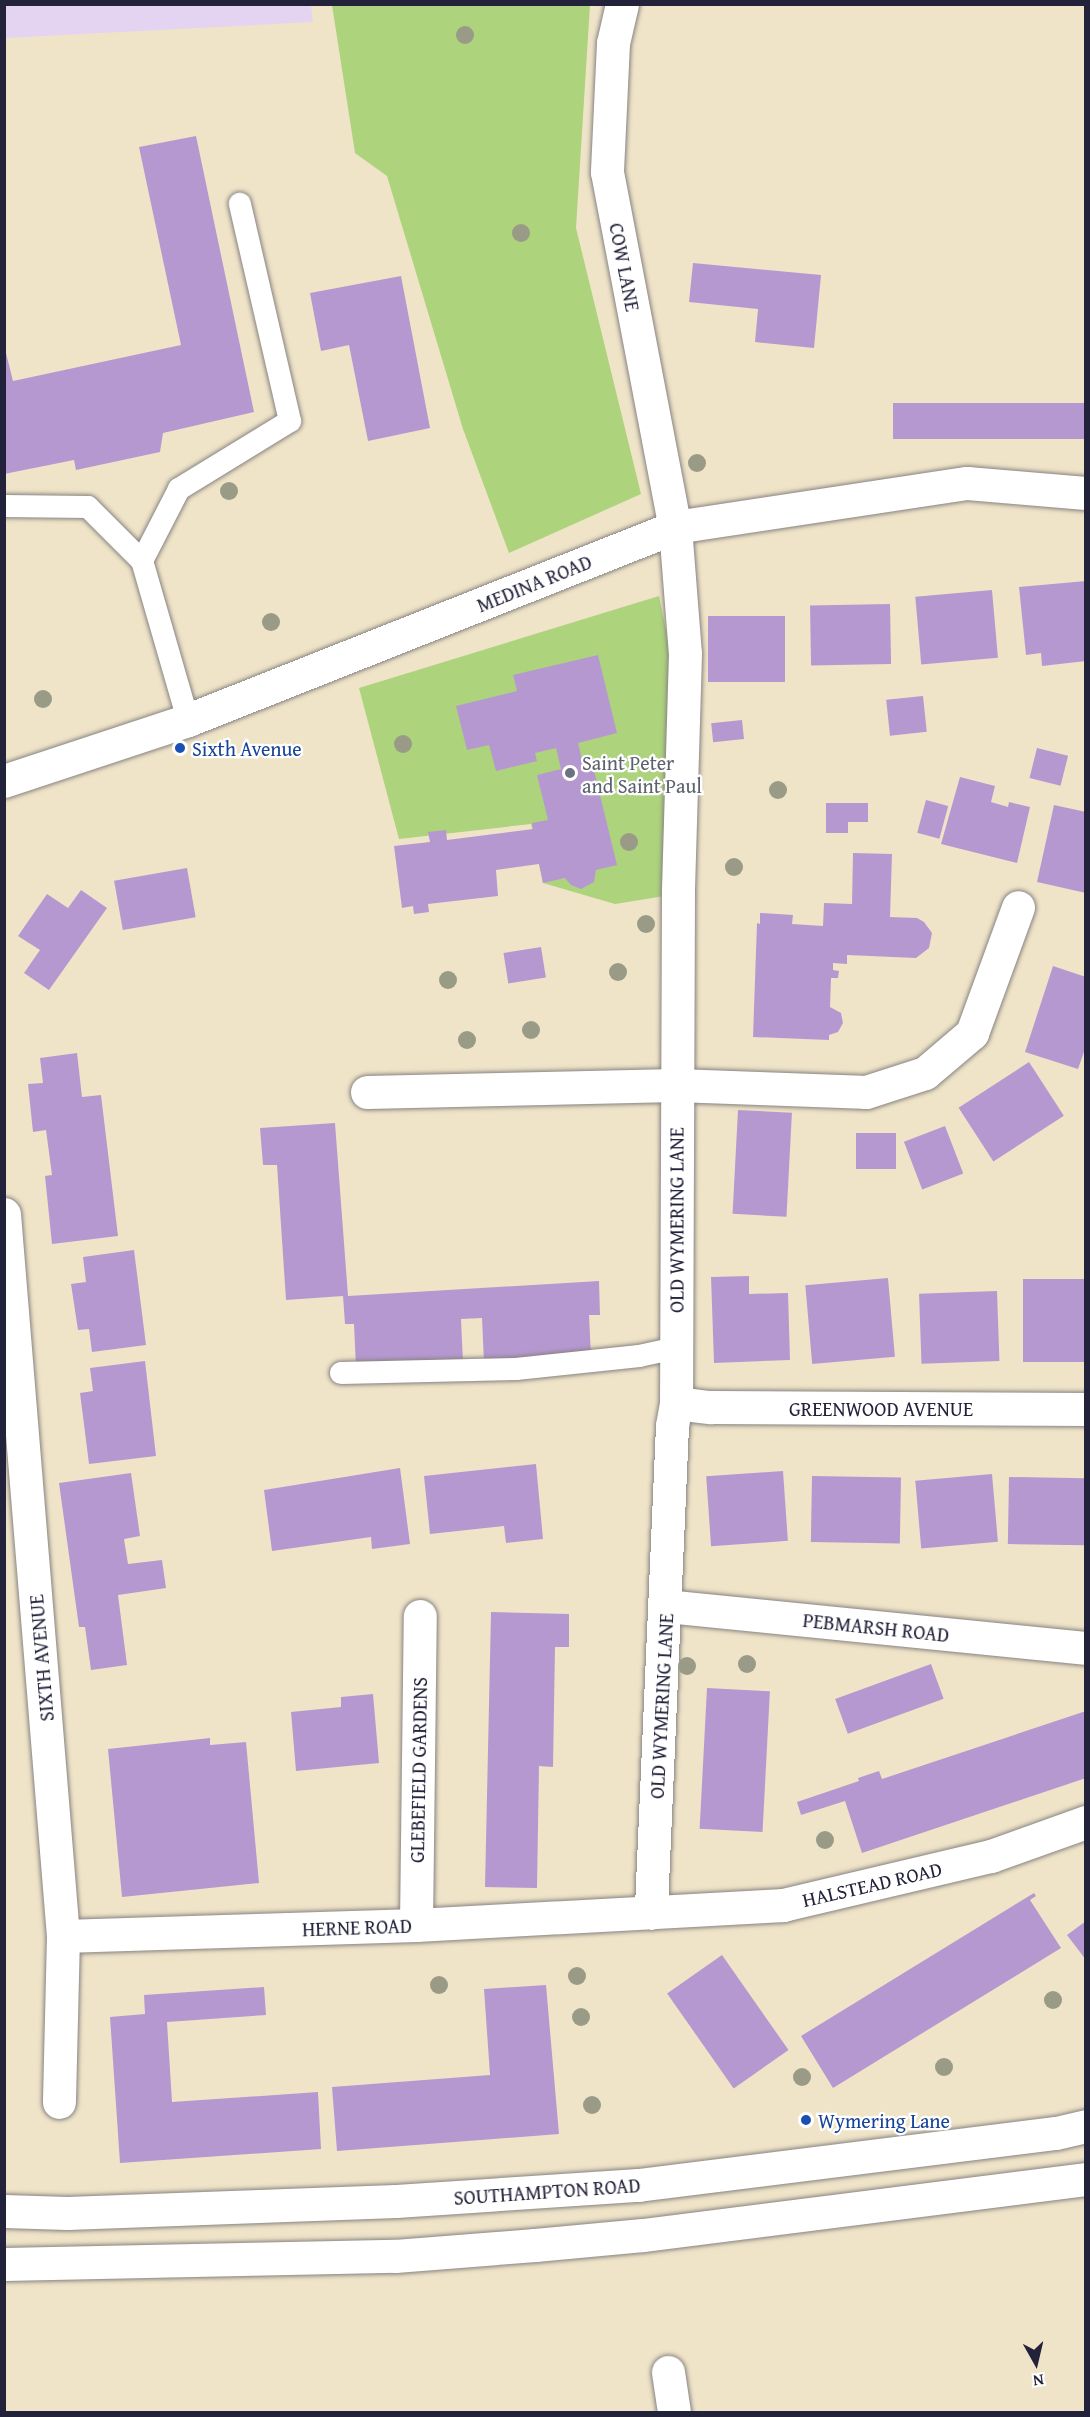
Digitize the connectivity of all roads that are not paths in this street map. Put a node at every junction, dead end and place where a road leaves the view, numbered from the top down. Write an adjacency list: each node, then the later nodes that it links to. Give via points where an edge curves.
1 (622, 4): 5 (street, COW LANE, via 613,43 607,172)
2 (240, 204): 6 (lane, via 290,421 178,489)
3 (1086, 493): 5 (street, MEDINA ROAD, via 967,483)
4 (4, 506): 6 (lane, via 88,507)
5 (675, 527): 7 (street, MEDINA ROAD); 10 (street, OLD WYMERING LANE, via 685,653)
6 (142, 561): 7 (lane)
7 (188, 720): 8 (street, MEDINA ROAD)
8 (4, 781)
9 (1018, 907): 10 (street, via 972,1033 925,1073 866,1092)
10 (676, 1085): 11 (street); 13 (street, OLD WYMERING LANE)
11 (367, 1092)
12 (4, 1214): 23 (street, SIXTH AVENUE)
13 (676, 1348): 14 (lane, via 639,1356 516,1369); 15 (street, OLD WYMERING LANE)
14 (341, 1372)
15 (676, 1403): 16 (street, GREENWOOD AVENUE, via 711,1407); 17 (street, OLD WYMERING LANE)
16 (1086, 1409)
17 (666, 1606): 19 (street, PEBMARSH ROAD); 21 (street, OLD WYMERING LANE)
18 (420, 1616): 22 (street, GLEBEFIELD GARDENS)
19 (1086, 1648)
20 (1086, 1822): 21 (street, HALSTEAD ROAD, via 991,1856 783,1905)
21 (651, 1913): 22 (street, HERNE ROAD)
22 (416, 1925): 23 (street, HERNE ROAD)
23 (63, 1936): 24 (street, SIXTH AVENUE)
24 (58, 2102)
25 (1086, 2126): 27 (street, SOUTHAMPTON ROAD, via 1056,2133 638,2185 396,2201 67,2213)
26 (1086, 2180): 28 (street, via 654,2234 395,2256)
27 (4, 2211)
28 (4, 2264)
29 (668, 2372): 30 (street)
30 (674, 2412)

